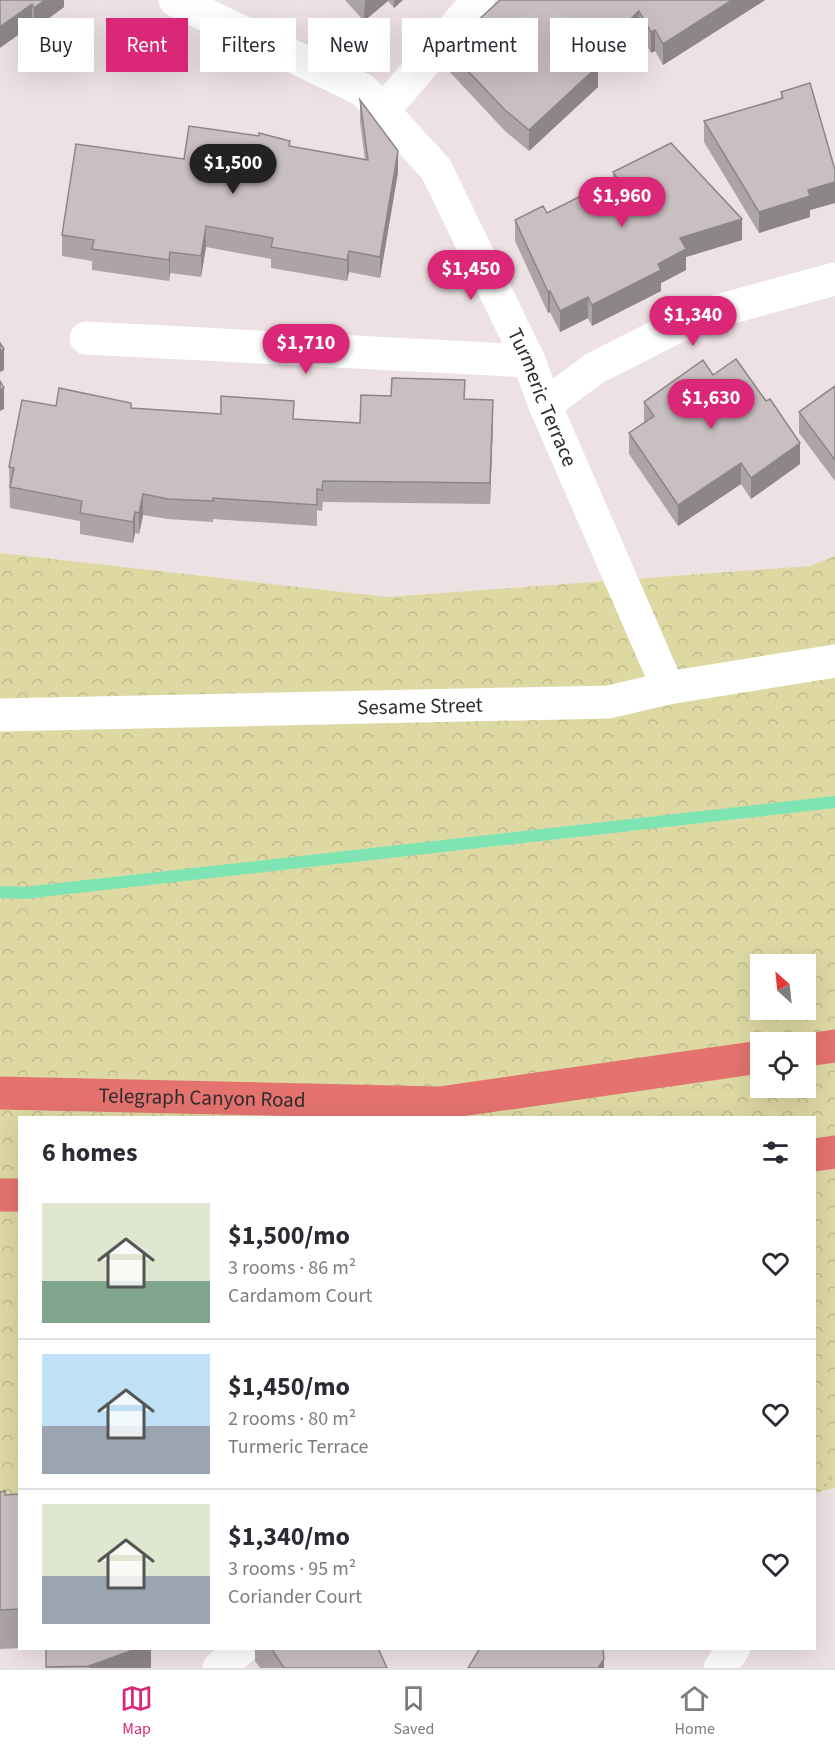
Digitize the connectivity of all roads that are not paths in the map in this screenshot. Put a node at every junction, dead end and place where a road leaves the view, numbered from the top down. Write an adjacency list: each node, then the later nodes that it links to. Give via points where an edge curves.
1 (175, 0): 3 (street, Turmeric Terrace, via 363,90)
2 (478, 0): 3 (street)
3 (383, 111): 6 (street, Turmeric Terrace, via 436,169)
4 (835, 279): 7 (street, via 696,317 595,368)
5 (86, 338): 6 (street)
6 (529, 361): 7 (street, Turmeric Terrace)
7 (545, 405): 9 (street, Turmeric Terrace)
8 (835, 661): 9 (street, Sesame Street)
9 (668, 688): 10 (street, Sesame Street, via 609,702)
10 (0, 715)
11 (835, 1046): 12 (main road)
12 (816, 1049)
13 (750, 1057): 14 (main road, Telegraph Canyon Road, via 440,1102)
14 (0, 1093)
15 (835, 1152): 16 (main road)
16 (816, 1155)
17 (0, 1195): 18 (main road)
18 (18, 1195)
19 (240, 1650): 21 (street)
20 (733, 1650): 22 (street)
21 (219, 1668)
22 (720, 1668)

